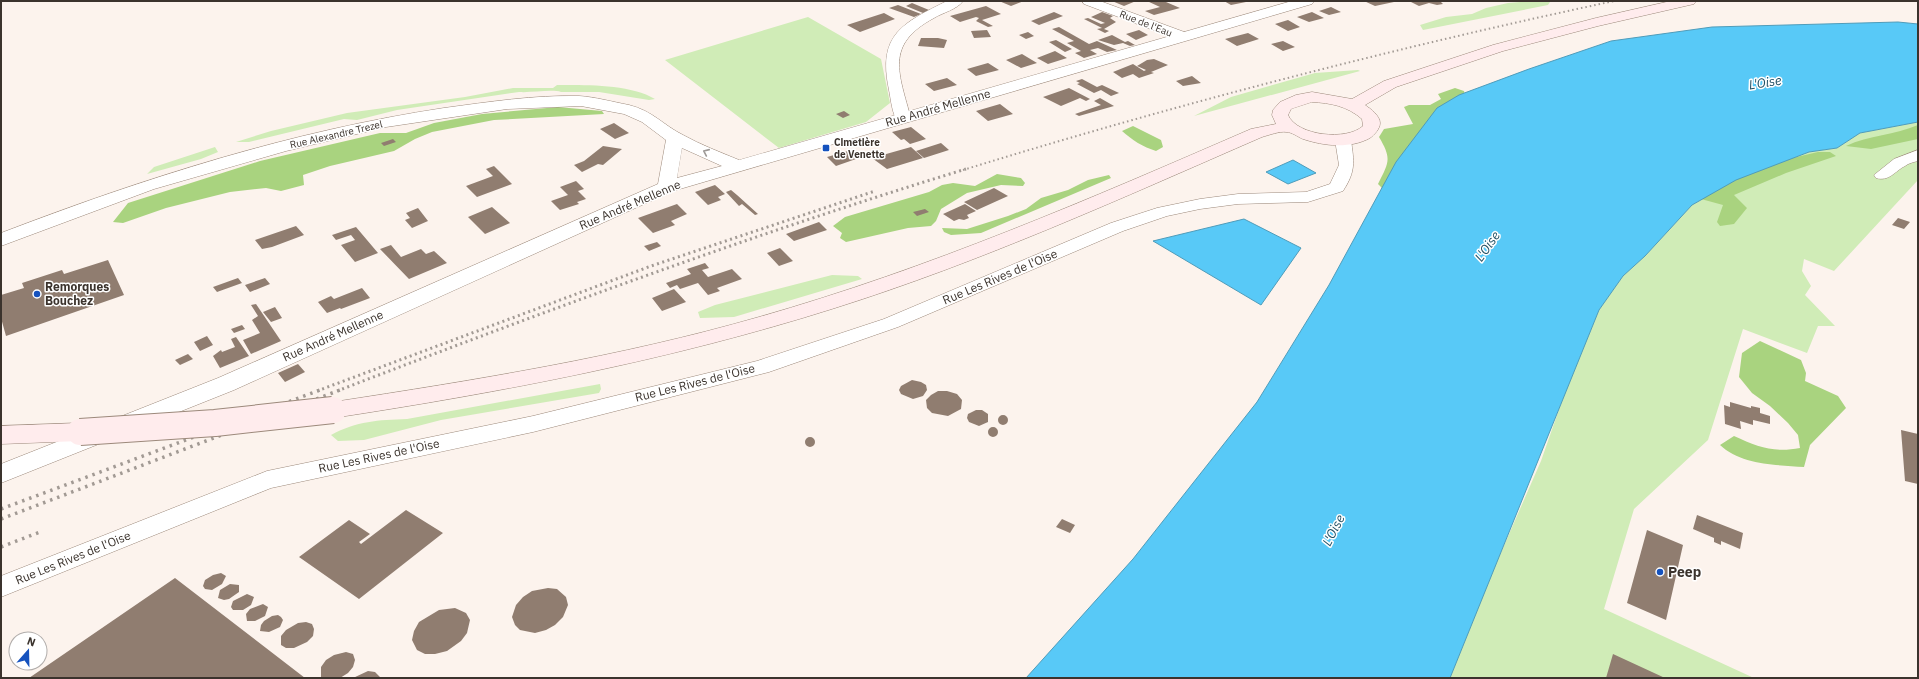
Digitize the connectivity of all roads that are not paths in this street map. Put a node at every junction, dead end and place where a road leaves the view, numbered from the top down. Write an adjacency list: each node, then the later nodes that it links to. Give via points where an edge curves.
1 (957, 1): 7 (street, via 916,24 895,43 891,60)
2 (1088, 1): 5 (street, Rue de l'Eau)
3 (1307, 1): 5 (street, Rue André Mellenne)
4 (1689, 1): 6 (main road, via 1498,48 1390,84)
5 (1182, 36): 7 (street, Rue André Mellenne)
6 (1353, 105): 8 (main road, via 1319,97 1299,98 1289,102 1280,113 1282,120); 10 (main road, via 1370,117 1371,129 1360,136)
7 (903, 119): 12 (street, Rue André Mellenne)
8 (1289, 126): 10 (main road, via 1313,137); 16 (main road, bridge, via 1257,133 1056,220 931,270 766,323 570,370 333,410 215,423)
9 (676, 138): 12 (street, Rue Alexandre Trezel, one-way to 9); 14 (street); 15 (street, Rue Alexandre Trezel, via 648,118 628,110 581,101 507,104 446,112 386,122 212,166 91,205)
10 (1343, 140): 18 (street, Rue Les Rives de l'Oise, via 1348,165 1337,187 1308,197 1238,199 1163,212 1117,228 891,323 762,367 533,424 266,480)
11 (1918, 155): 13 (street, via 1900,162)
12 (737, 166): 14 (street, Rue André Mellenne)
13 (1882, 175)
14 (667, 187): 17 (street, Rue André Mellenne, via 226,384)
15 (1, 240)
16 (1, 435)
17 (1, 474)
18 (1, 588)

